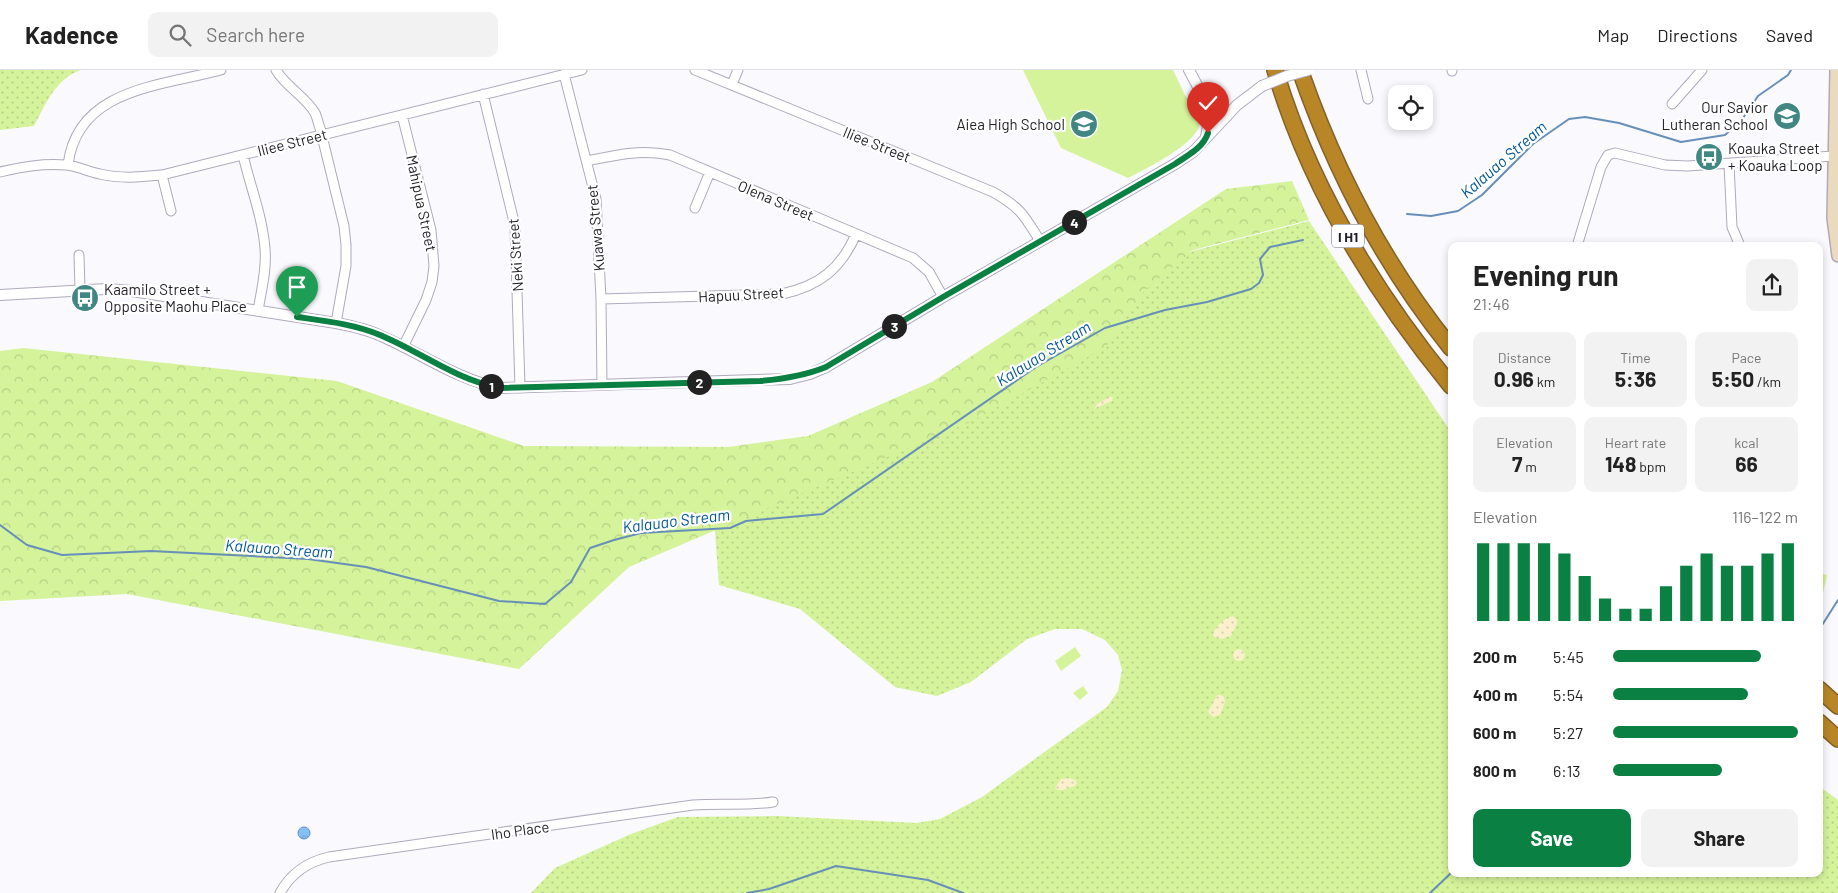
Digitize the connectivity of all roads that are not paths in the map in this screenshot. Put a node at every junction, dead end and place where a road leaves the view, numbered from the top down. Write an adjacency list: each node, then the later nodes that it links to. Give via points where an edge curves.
1 (221, 70): 28 (street, via 130,92 100,108 91,115 74,140)
2 (276, 70): 22 (street, via 315,113)
3 (582, 70): 13 (street, Iliee Street)
4 (695, 70): 14 (street, Iliee Street)
5 (738, 70): 14 (street)
6 (1189, 70): 15 (street)
7 (1275, 70): 48 (highway, I H1, via 1315,174 1358,253 1398,315)
8 (1300, 70): 46 (highway, I H1, via 1325,138 1373,234 1418,305)
9 (1309, 70): 20 (street, bridge, via 1262,86)
10 (1361, 70): 17 (street)
11 (1702, 70): 18 (street)
12 (1836, 70): 21 (main road)
13 (564, 74): 16 (street, Iliee Street); 26 (street, Kuawa Street)
14 (732, 84): 35 (street, Iliee Street, via 993,192 1023,213)
15 (1199, 89): 20 (street); 23 (street, via 1210,120)
16 (483, 94): 19 (street, Iliee Street); 50 (street, Neki Street, via 515,226)
17 (1368, 99)
18 (1672, 104)
19 (402, 115): 22 (street, Iliee Street); 47 (street, Mahipua Street, via 431,230 434,266 426,300)
20 (1227, 116): 23 (street)
21 (1836, 129): 25 (main road)
22 (322, 135): 24 (street, Iliee Street); 45 (street, via 346,246 346,266)
23 (1205, 141): 35 (street, via 1175,164)
24 (242, 155): 31 (street, Iliee Street); 44 (street, via 265,250)
25 (1836, 156): 27 (street); 39 (main road, via 1833,218)
26 (587, 161): 30 (street, Olena Street, via 629,152 652,152); 43 (street, Kuawa Street, via 596,199)
27 (1728, 164): 36 (street, via 1664,165 1622,154 1608,155 1601,167); 37 (street, via 1732,227)
28 (68, 165): 29 (street, Iliee Street, via 48,164); 31 (street, Iliee Street, via 121,177)
29 (0, 172)
30 (710, 172): 32 (street); 34 (street, Olena Street)
31 (162, 175): 33 (street)
32 (695, 208)
33 (171, 211)
34 (856, 234): 42 (street, Olena Street, via 913,258 929,272); 43 (street, Hapuu Street, via 849,250 833,270 814,284 798,290 782,294)
35 (1040, 241): 42 (street)
36 (1578, 242)
37 (1738, 242)
38 (79, 255): 40 (street)
39 (1838, 256)
40 (80, 290): 41 (street); 44 (street, via 132,291)
41 (0, 295)
42 (943, 297): 49 (street, via 810,374 760,381)
43 (601, 299): 49 (street, Kuawa Street)
44 (258, 311): 45 (street)
45 (336, 323): 47 (street, via 380,335)
46 (1448, 344)
47 (403, 347): 50 (street, via 469,380 500,388)
48 (1448, 382)
49 (602, 385): 50 (street)
50 (520, 388)
51 (1823, 693): 52 (highway)
52 (1838, 706)
53 (1823, 726): 54 (highway)
54 (1838, 739)
55 (773, 802): 56 (street, Iho Place, via 693,806 329,857 301,868)
56 (280, 893)

